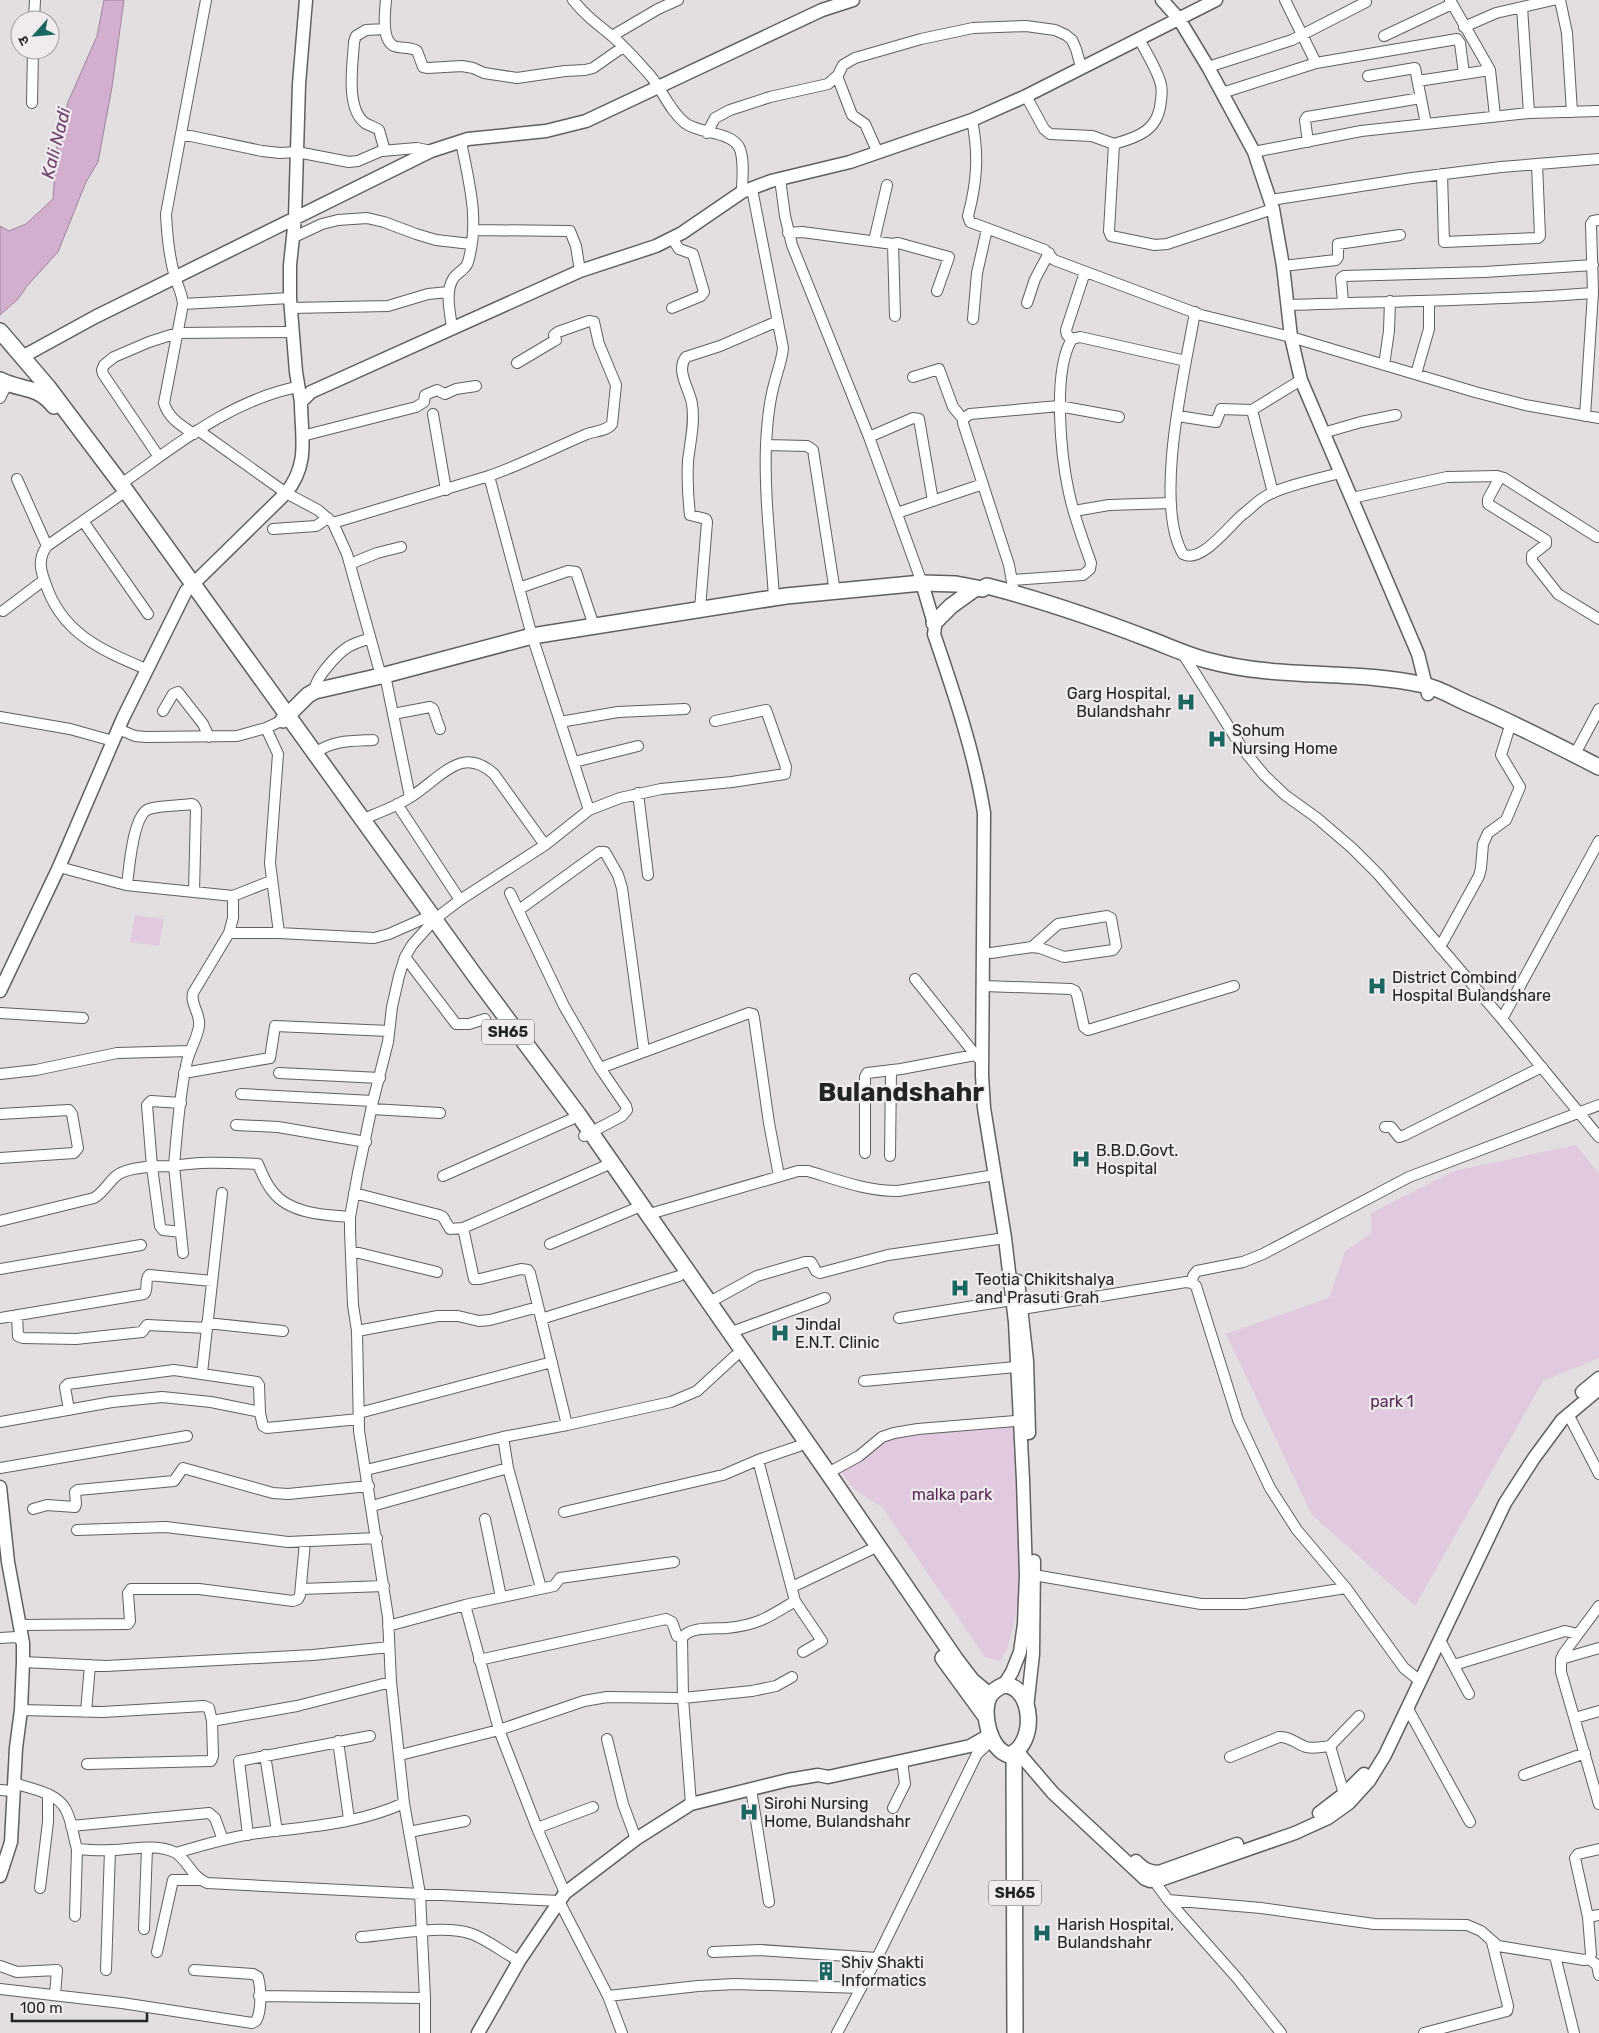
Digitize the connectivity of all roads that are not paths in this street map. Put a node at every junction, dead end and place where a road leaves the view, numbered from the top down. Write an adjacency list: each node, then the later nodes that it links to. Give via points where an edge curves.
1 (206, 0): 44 (street)
2 (306, 0): 50 (street)
3 (386, 0): 17 (street)
4 (572, 0): 18 (street, via 587,17)
5 (678, 0): 18 (street)
6 (853, 0): 32 (street, via 822,10)
7 (1162, 0): 15 (street)
8 (1216, 0): 15 (street)
9 (1285, 0): 19 (street)
10 (1553, 0): 14 (street)
11 (1560, 0): 38 (street, via 1570,58)
12 (1366, 2): 19 (street)
13 (1451, 2): 16 (street); 20 (street)
14 (1522, 7): 16 (street, via 1496,13); 39 (street)
15 (1179, 19): 21 (street); 26 (street)
16 (1464, 27): 27 (street)
17 (385, 29): 22 (street, via 392,46 417,51 423,67 462,66 507,77 593,68); 48 (street, via 366,30 356,36 351,87 357,112 366,124 379,130)
18 (612, 36): 22 (street)
19 (1302, 36): 24 (street); 26 (street)
20 (1384, 36)
21 (1139, 39): 25 (street); 47 (street, via 1160,82 1161,105 1152,127)
22 (623, 47): 32 (street)
23 (33, 60): 36 (street)
24 (1316, 63): 28 (street, via 1457,39); 33 (street)
25 (1081, 67): 29 (street, via 1076,49 1066,35 1026,26 997,26 921,39 855,58 843,65); 34 (street)
26 (1208, 67): 33 (street)
27 (1490, 70): 28 (street); 40 (street)
28 (1464, 74): 31 (street)
29 (837, 76): 43 (street, via 828,84 730,110 715,118); 52 (street, via 852,115 865,124)
30 (1368, 76): 31 (street, via 1414,67)
31 (1418, 81): 35 (street)
32 (659, 87): 43 (street, via 683,122); 45 (street, via 567,127)
33 (1222, 93): 51 (street)
34 (1026, 96): 41 (street); 47 (street, via 1050,134 1092,136)
35 (1421, 98): 42 (street); 46 (street, via 1307,117)
36 (32, 103)
37 (1599, 111): 38 (street)
38 (1572, 112): 39 (street)
39 (1529, 113): 40 (street)
40 (1495, 116): 42 (street)
41 (972, 120): 52 (street); 62 (street, via 977,146 976,173 968,218 970,222)
42 (1426, 124): 46 (street)
43 (707, 132): 58 (street, via 738,145)
44 (181, 134): 50 (street, via 262,151); 76 (street, via 166,214)
45 (461, 142): 49 (street); 63 (street, via 474,209)
46 (1308, 142): 51 (street)
47 (1114, 144): 59 (street, via 1111,236 1155,245 1167,244)
48 (384, 151): 49 (street, via 417,148); 50 (street, via 349,162)
49 (431, 151): 60 (street)
50 (297, 152): 60 (street)
51 (1254, 152): 59 (street)
52 (878, 153): 56 (street)
53 (1599, 159): 54 (street)
54 (1537, 164): 55 (street); 55 (street, via 1538,238 1444,242)
55 (1442, 174): 59 (street)
56 (780, 179): 58 (street); 64 (street)
57 (887, 186): 68 (street)
58 (747, 190): 67 (street); 92 (street)
59 (1272, 205): 72 (street)
60 (295, 218): 66 (street); 76 (street)
61 (1599, 220): 73 (street, via 1591,224)
62 (987, 228): 71 (street); 91 (street, via 977,272)
63 (473, 230): 69 (street); 74 (street, via 570,231)
64 (788, 232): 68 (street); 123 (street)
65 (1400, 235): 72 (street, via 1339,243 1336,260)
66 (292, 238): 69 (street, via 322,224 367,218 436,240); 82 (street)
67 (672, 238): 74 (street); 87 (street, via 679,249 693,254 704,292)
68 (874, 241): 70 (street)
69 (471, 244): 78 (street, via 468,264 452,279)
70 (893, 244): 77 (street, via 948,257); 90 (street)
71 (1049, 253): 75 (street, via 1054,260); 83 (street)
72 (1283, 266): 86 (street)
73 (1595, 267): 79 (street); 84 (street, via 1344,276 1341,278)
74 (580, 271): 93 (street)
75 (1086, 272): 88 (street); 98 (street, via 1066,330)
76 (176, 278): 85 (street); 99 (street)
77 (937, 290)
78 (449, 292): 82 (street, via 373,308); 93 (street)
79 (1593, 293): 81 (street); 89 (street)
80 (1390, 301): 81 (street); 84 (street); 102 (street)
81 (1429, 301): 103 (street, via 1430,329)
82 (291, 303): 85 (street); 95 (street)
83 (1027, 303)
84 (1343, 303): 86 (street)
85 (183, 304): 96 (street)
86 (1288, 305): 97 (street)
87 (672, 308)
88 (1195, 312): 97 (street); 100 (street)
89 (1595, 315): 116 (street)
90 (895, 316)
91 (973, 319)
92 (778, 321): 124 (street, via 783,358 769,408); 155 (street, via 683,360 682,374 692,403 693,418 688,460 690,515 707,522)
93 (452, 328): 110 (street, via 312,392)
94 (0, 331): 99 (main road, SH65)
95 (293, 332): 96 (street); 108 (street)
96 (178, 333): 120 (street, via 164,403 175,420); 125 (street, via 114,357 102,370)
97 (1291, 336): 102 (street); 105 (street)
98 (1072, 339): 100 (street, via 1080,337); 111 (street, via 1061,376)
99 (22, 357): 131 (main road, SH65)
100 (1186, 360): 115 (street)
101 (517, 362): 127 (street, via 554,341 555,333 594,322 599,344 616,385 612,424)
102 (1384, 365): 103 (street)
103 (1416, 374): 116 (street, via 1525,405)
104 (913, 377): 119 (street, via 939,369 953,407)
105 (1301, 380): 112 (street); 121 (street)
106 (4, 382): 109 (street); 131 (main road, SH65, via 30,389 48,399)
107 (476, 386): 122 (street, via 445,394 437,390 425,395 420,405)
108 (297, 387): 110 (street); 120 (street, via 255,399 226,412)
109 (0, 398)
110 (301, 402): 122 (street)
111 (1059, 406): 117 (street); 119 (street, via 970,414); 138 (street, via 1066,473)
112 (1252, 410): 115 (street, via 1221,409 1216,422); 134 (street)
113 (433, 414): 132 (street)
114 (1396, 415): 121 (street)
115 (1178, 416): 137 (street)
116 (1585, 416): 118 (street)
117 (1119, 417)
118 (1599, 418)
119 (963, 419): 130 (street)
120 (196, 432): 125 (street); 133 (street)
121 (1323, 434): 126 (street)
122 (302, 436): 133 (street, via 304,455 300,471)
123 (869, 437): 136 (street, via 913,418 919,419); 139 (street)
124 (766, 445): 153 (street, via 807,446 812,450); 154 (street)
125 (159, 457): 131 (street)
126 (1340, 472): 134 (street); 135 (street)
127 (489, 476): 132 (street); 151 (street)
128 (1500, 477): 135 (street, via 1447,477); 143 (street); 158 (street, via 1488,504 1546,540 1546,544 1532,555 1532,561 1558,594)
129 (17, 479): 144 (street)
130 (983, 484): 136 (street); 149 (street, via 1010,565)
131 (122, 490): 141 (street); 150 (main road, SH65)
132 (446, 490): 140 (street)
133 (286, 493): 140 (street); 150 (street)
134 (1272, 493): 137 (street, via 1242,515 1212,545 1190,556 1183,554 1176,538)
135 (1352, 498): 166 (street, via 1418,654)
136 (933, 501): 139 (street)
137 (1171, 503): 138 (street, via 1109,505)
138 (1074, 511): 149 (street, via 1091,562 1088,573)
139 (897, 513): 148 (street)
140 (330, 520): 142 (street, via 316,526); 146 (street)
141 (83, 521): 144 (street); 157 (street)
142 (273, 529)
143 (1597, 537)
144 (47, 546): 147 (street, via 40,562)
145 (402, 547): 146 (street)
146 (350, 564): 162 (street)
147 (44, 580): 156 (street); 164 (street, via 54,606 84,638 102,650)
148 (922, 583): 152 (main road); 153 (main road); 159 (street)
149 (1013, 586): 152 (main road); 163 (main road, via 1150,639)
150 (189, 587): 164 (street); 173 (main road, SH65)
151 (519, 588): 160 (street, via 568,571 576,572); 161 (street)
152 (979, 588): 159 (main road, via 951,606); 163 (main road, via 985,594)
153 (835, 592): 154 (main road)
154 (774, 598): 155 (main road)
155 (700, 609): 160 (main road)
156 (3, 611)
157 (148, 614)
158 (1599, 619)
159 (934, 625): 210 (street, via 941,632 962,690 986,771 993,812); 213 (street, via 934,634 978,773 984,813)
160 (594, 626): 161 (main road)
161 (532, 636): 165 (main road); 175 (street)
162 (370, 638): 165 (street); 167 (street, via 344,650 318,679)
163 (1186, 658): 166 (main road, via 1270,672 1402,681); 209 (street, via 1242,748 1264,775 1352,848)
164 (146, 669): 177 (street)
165 (383, 675): 167 (main road); 171 (street)
166 (1428, 690): 179 (main road); 185 (main road, via 1524,728)
167 (315, 691): 173 (main road)
168 (684, 709): 175 (street, via 618,712)
169 (1599, 709): 185 (street)
170 (163, 712): 180 (street, via 173,694 178,692)
171 (393, 714): 178 (street, via 430,707); 190 (street)
172 (0, 717): 182 (street, via 70,729)
173 (285, 718): 176 (street); 184 (main road, SH65); 205 (main road, SH65)
174 (715, 721): 189 (street, via 766,710 786,767 785,774)
175 (560, 722): 186 (street)
176 (266, 728): 180 (street, via 237,736); 198 (street, via 275,745 278,764 271,837)
177 (118, 729): 180 (street, via 146,737); 182 (street)
178 (440, 729)
179 (1510, 729): 188 (main road); 209 (street, via 1501,755 1520,788 1506,820 1488,833 1483,844 1479,876)
180 (209, 736)
181 (373, 740): 184 (street, via 338,742)
182 (113, 741): 196 (street)
183 (638, 746): 186 (street)
184 (315, 753): 193 (main road, SH65)
185 (1575, 754): 187 (main road)
186 (574, 762): 192 (street)
187 (1599, 767)
188 (1599, 775)
189 (638, 793): 192 (street); 197 (street)
190 (410, 798): 191 (street); 195 (street, via 461,763 485,766)
191 (397, 804): 193 (street); 203 (street)
192 (589, 810): 195 (street)
193 (363, 819): 205 (main road, SH65)
194 (1599, 841): 219 (street)
195 (545, 845): 203 (street)
196 (59, 867): 199 (street); 215 (street)
197 (648, 875)
198 (271, 881): 202 (street); 207 (street)
199 (126, 885): 200 (street); 200 (street, via 134,837 142,814 149,809 192,804 196,809)
200 (194, 892): 202 (street)
201 (510, 893): 225 (street, via 568,1013)
202 (233, 896): 206 (street)
203 (460, 900): 205 (street)
204 (523, 907): 222 (street, via 599,852 605,852 622,888)
205 (430, 919): 207 (street, via 374,938); 211 (street); 238 (main road, SH65); 241 (main road, SH65)
206 (229, 933): 207 (street); 221 (street, via 193,993 200,1022)
207 (279, 933)
208 (1032, 947): 208 (street, via 1064,957 1113,950 1116,946 1107,916 1062,922); 210 (street)
209 (1440, 947): 219 (street)
210 (991, 953): 213 (street)
211 (405, 957): 218 (street, via 456,1024); 220 (street)
212 (915, 979): 223 (street)
213 (987, 986): 214 (street, via 1071,989 1077,995 1084,1027 1088,1030); 223 (street); 272 (street, via 988,1074)
214 (1234, 986)
215 (0, 991)
216 (0, 1013): 217 (street)
217 (83, 1018)
218 (485, 1019)
219 (1502, 1019): 224 (street)
220 (390, 1030): 227 (street, via 278,1026 274,1027 270,1058); 230 (street)
221 (190, 1051): 227 (street); 229 (street, via 117,1053)
222 (644, 1051): 225 (street); 252 (street, via 746,1013 753,1014)
223 (979, 1059): 226 (street); 250 (street)
224 (1542, 1067): 235 (street); 240 (street, via 1405,1135 1399,1137 1391,1127)
225 (600, 1068): 241 (street, via 627,1110)
226 (891, 1070): 244 (street, via 865,1074); 245 (street)
227 (184, 1073): 232 (street)
228 (279, 1073): 230 (street)
229 (0, 1074)
230 (380, 1078): 233 (street)
231 (241, 1094): 233 (street)
232 (181, 1104): 247 (street); 249 (street, via 147,1103)
233 (372, 1105): 236 (street); 243 (street)
234 (1599, 1105): 235 (street)
235 (1578, 1111): 242 (street); 269 (street, via 1409,1177 1243,1262 1197,1271)
236 (440, 1113)
237 (0, 1114): 246 (street, via 69,1110 78,1148 74,1153)
238 (572, 1119): 241 (main road, SH65); 251 (street)
239 (236, 1124): 243 (street, via 278,1127)
240 (1385, 1127)
241 (587, 1135): 248 (main road, SH65); 255 (main road, SH65)
242 (1599, 1137)
243 (366, 1142): 254 (street)
244 (865, 1153)
245 (890, 1156)
246 (0, 1158)
247 (174, 1166): 249 (street); 256 (street, via 258,1164 273,1193 283,1202 318,1214); 259 (street)
248 (605, 1166): 255 (main road, SH65); 258 (street)
249 (152, 1167): 257 (street, via 118,1174 101,1194 89,1200); 259 (street, via 161,1229)
250 (995, 1175): 252 (street, via 898,1191 868,1189 808,1171); 260 (street)
251 (443, 1176)
252 (779, 1176): 255 (street)
253 (222, 1193): 268 (street)
254 (354, 1193): 256 (street); 258 (street, via 439,1215 450,1229)
255 (640, 1212): 262 (street); 267 (main road, SH65); 271 (main road, SH65)
256 (350, 1217): 263 (street)
257 (0, 1221)
258 (463, 1228): 273 (street, via 474,1279 525,1269 530,1273)
259 (181, 1232): 264 (street)
260 (1005, 1238): 271 (street, via 880,1256 820,1273 811,1262 805,1262 756,1276); 272 (street)
261 (141, 1244): 265 (street)
262 (550, 1244)
263 (351, 1251): 266 (street); 280 (street)
264 (184, 1252)
265 (0, 1269)
266 (438, 1272)
267 (679, 1276): 277 (street); 282 (main road, SH65)
268 (212, 1281): 274 (street, via 149,1275 144,1294); 278 (street)
269 (1192, 1283): 272 (street); 321 (street, via 1198,1291 1238,1420 1270,1488 1297,1530)
270 (825, 1298): 281 (street)
271 (708, 1303): 281 (main road, SH65)
272 (1017, 1305): 276 (street); 284 (street); 293 (street, via 1027,1361)
273 (538, 1307): 277 (street); 280 (street, via 479,1322 458,1316 438,1316)
274 (17, 1315): 275 (street); 278 (street, via 18,1336 23,1338 91,1338 142,1332 147,1325)
275 (0, 1318)
276 (899, 1318)
277 (541, 1319): 283 (street)
278 (207, 1325): 279 (street); 285 (street)
279 (283, 1331)
280 (357, 1331): 292 (street)
281 (729, 1333): 303 (main road, SH65)
282 (735, 1356): 295 (street, via 708,1383 684,1397); 298 (main road, SH65)
283 (552, 1362): 292 (street); 295 (street)
284 (1016, 1367): 287 (street); 293 (street)
285 (202, 1373): 289 (street, via 155,1371 68,1384 65,1387); 290 (street, via 258,1383)
286 (1599, 1378): 343 (street, via 1559,1413 1498,1499)
287 (864, 1381)
288 (1599, 1389): 291 (street)
289 (69, 1410): 290 (street, via 162,1397 211,1402); 294 (street)
290 (260, 1413): 292 (street, via 263,1426 267,1428)
291 (1568, 1414): 304 (street); 332 (street, via 1542,1446 1505,1503)
292 (359, 1416): 302 (street)
293 (1024, 1420): 303 (street, via 894,1433 882,1437 859,1456); 317 (street); 345 (street, via 1024,1624 1020,1652)
294 (0, 1422)
295 (568, 1425): 297 (street)
296 (187, 1436): 300 (street)
297 (503, 1437): 301 (street); 302 (street)
298 (799, 1446): 299 (street); 315 (main road, SH65)
299 (758, 1460): 309 (street, via 723,1475); 319 (street)
300 (0, 1468)
301 (508, 1468): 307 (street); 320 (street)
302 (366, 1470): 305 (street)
303 (828, 1473): 347 (main road, SH65, via 956,1660 972,1681)
304 (1599, 1474)
305 (369, 1486): 307 (street); 308 (street, via 288,1494 183,1468 174,1481 78,1490 75,1492 75,1507 47,1505)
306 (0, 1487): 310 (street)
307 (372, 1506): 313 (street)
308 (33, 1509)
309 (564, 1512)
310 (1, 1518): 327 (street)
311 (485, 1519): 323 (street)
312 (77, 1530): 314 (street, via 166,1527)
313 (377, 1538): 314 (street); 318 (street)
314 (305, 1542): 322 (street)
315 (870, 1550): 319 (street); 357 (main road, SH65)
316 (674, 1562): 320 (street, via 560,1578 554,1586)
317 (1034, 1575): 321 (street, via 1201,1604 1245,1604); 349 (street, via 1033,1654)
318 (384, 1586): 322 (street); 328 (street)
319 (792, 1587): 324 (street)
320 (541, 1588): 323 (street)
321 (1346, 1588): 343 (street, via 1404,1668)
322 (301, 1589): 327 (street, via 298,1599 293,1601 199,1589 131,1589 128,1593 128,1624)
323 (501, 1597): 325 (street)
324 (796, 1601): 331 (street, via 753,1624 692,1631); 336 (street, via 822,1641)
325 (464, 1605): 328 (street); 338 (street)
326 (1599, 1606): 329 (street)
327 (20, 1625): 333 (street)
328 (388, 1626): 334 (street)
329 (1578, 1634): 337 (street); 341 (street, via 1565,1631)
330 (0, 1638): 333 (street, via 17,1637)
331 (682, 1638): 338 (street, via 677,1636 672,1622 666,1619); 348 (street)
332 (1440, 1640): 341 (street); 343 (street)
333 (23, 1643): 339 (street)
334 (389, 1648): 340 (street, via 313,1655); 344 (street)
335 (1599, 1648): 337 (street)
336 (803, 1652)
337 (1561, 1659): 355 (street, via 1561,1672)
338 (479, 1660): 358 (street)
339 (23, 1662): 340 (street); 351 (street)
340 (90, 1665): 353 (street)
341 (1454, 1665): 346 (street)
342 (792, 1677): 348 (street, via 766,1688)
343 (1417, 1679): 350 (street); 376 (street, via 1378,1751 1362,1776)
344 (391, 1682): 356 (street, via 297,1706); 366 (street)
345 (1004, 1685): 347 (main road); 349 (main road, via 1015,1688)
346 (1469, 1694)
347 (989, 1695): 357 (main road, via 986,1703)
348 (683, 1698): 358 (street, via 607,1697); 378 (street)
349 (1027, 1708): 363 (main road, SH65, via 1028,1729)
350 (1408, 1709): 384 (street); 398 (street, via 1369,1781 1328,1818 1295,1833)
351 (21, 1710): 353 (street); 373 (street)
352 (1599, 1711): 355 (street)
353 (86, 1712): 356 (street, via 204,1706 209,1708)
354 (1359, 1716): 362 (street)
355 (1575, 1718): 364 (street)
356 (212, 1721): 369 (street, via 213,1756 210,1761)
357 (990, 1729): 363 (main road, SH65, via 996,1746); 368 (street, via 970,1746); 370 (street, via 966,1738 826,1769); 415 (street)
358 (499, 1730): 366 (street); 386 (street)
359 (370, 1736): 361 (street)
360 (607, 1739): 390 (street, via 623,1804)
361 (338, 1741): 365 (street); 382 (street)
362 (1330, 1746): 367 (street, via 1306,1747 1279,1737); 376 (street)
363 (1015, 1751): 398 (street); 432 (main road, SH65); 433 (main road, SH65)
364 (1585, 1753): 371 (street); 372 (street)
365 (265, 1755): 387 (street); 389 (street, via 238,1762)
366 (400, 1755): 377 (street)
367 (1230, 1757)
368 (902, 1761): 370 (street, via 828,1778); 381 (street, via 905,1784)
369 (87, 1764)
370 (818, 1775): 374 (street)
371 (1524, 1775)
372 (1596, 1778): 379 (street)
373 (9, 1788): 375 (street); 397 (street, via 11,1842)
374 (751, 1789): 378 (street); 404 (street)
375 (48, 1794): 385 (street, via 66,1809); 400 (street)
376 (1344, 1794): 398 (street, via 1324,1810 1292,1825)
377 (404, 1803): 382 (street, via 386,1811); 388 (street)
378 (691, 1804): 390 (street)
379 (1599, 1804)
380 (593, 1807): 386 (street)
381 (893, 1808)
382 (349, 1819): 387 (street)
383 (465, 1821): 388 (street)
384 (1470, 1822)
385 (71, 1826): 391 (street, via 209,1813 215,1818); 393 (street)
386 (537, 1828): 402 (street)
387 (278, 1832): 389 (street)
388 (409, 1832): 401 (street)
389 (248, 1835): 391 (street)
390 (636, 1839): 402 (street)
391 (223, 1840): 396 (street)
392 (147, 1848): 395 (street); 396 (street); 408 (street)
393 (76, 1849): 395 (street); 406 (street)
394 (1599, 1849): 407 (street, via 1578,1854 1575,1858)
395 (110, 1850): 419 (street)
396 (176, 1853): 399 (street)
397 (1, 1871)
398 (1153, 1876): 403 (street)
399 (198, 1880): 401 (street, via 217,1885); 412 (street, via 173,1880)
400 (40, 1888)
401 (420, 1894): 402 (street); 409 (street)
402 (562, 1897): 417 (street); 426 (street)
403 (1168, 1900): 411 (street, via 1262,1908 1374,1924 1467,1925 1481,1931); 434 (street)
404 (769, 1902)
405 (1599, 1915): 407 (street)
406 (76, 1916)
407 (1588, 1917): 416 (street)
408 (144, 1929)
409 (422, 1932): 410 (street); 417 (street, via 460,1930 474,1934); 427 (street)
410 (361, 1937)
411 (1492, 1942): 414 (street, via 1502,1947); 435 (street, via 1507,2011)
412 (157, 1952)
413 (714, 1952): 415 (street, via 769,1950)
414 (1555, 1956): 416 (street); 436 (street)
415 (877, 1958): 422 (street)
416 (1589, 1959): 421 (street, via 1597,1965)
417 (519, 1962): 429 (street)
418 (0, 1966): 424 (street, via 17,1972 57,1970)
419 (106, 1970)
420 (194, 1970): 425 (street, via 256,1975)
421 (1599, 1975)
422 (861, 1988): 426 (street, via 735,1984); 431 (street)
423 (0, 1989): 424 (street)
424 (55, 1995): 425 (street, via 252,2023 258,2016)
425 (260, 1996): 427 (street)
426 (608, 1996): 430 (street)
427 (425, 1998): 428 (street)
428 (425, 2033)
429 (478, 2033)
430 (622, 2033)
431 (837, 2033)
432 (1006, 2033)
433 (1015, 2033)
434 (1281, 2033)
435 (1424, 2033)
436 (1574, 2033)

